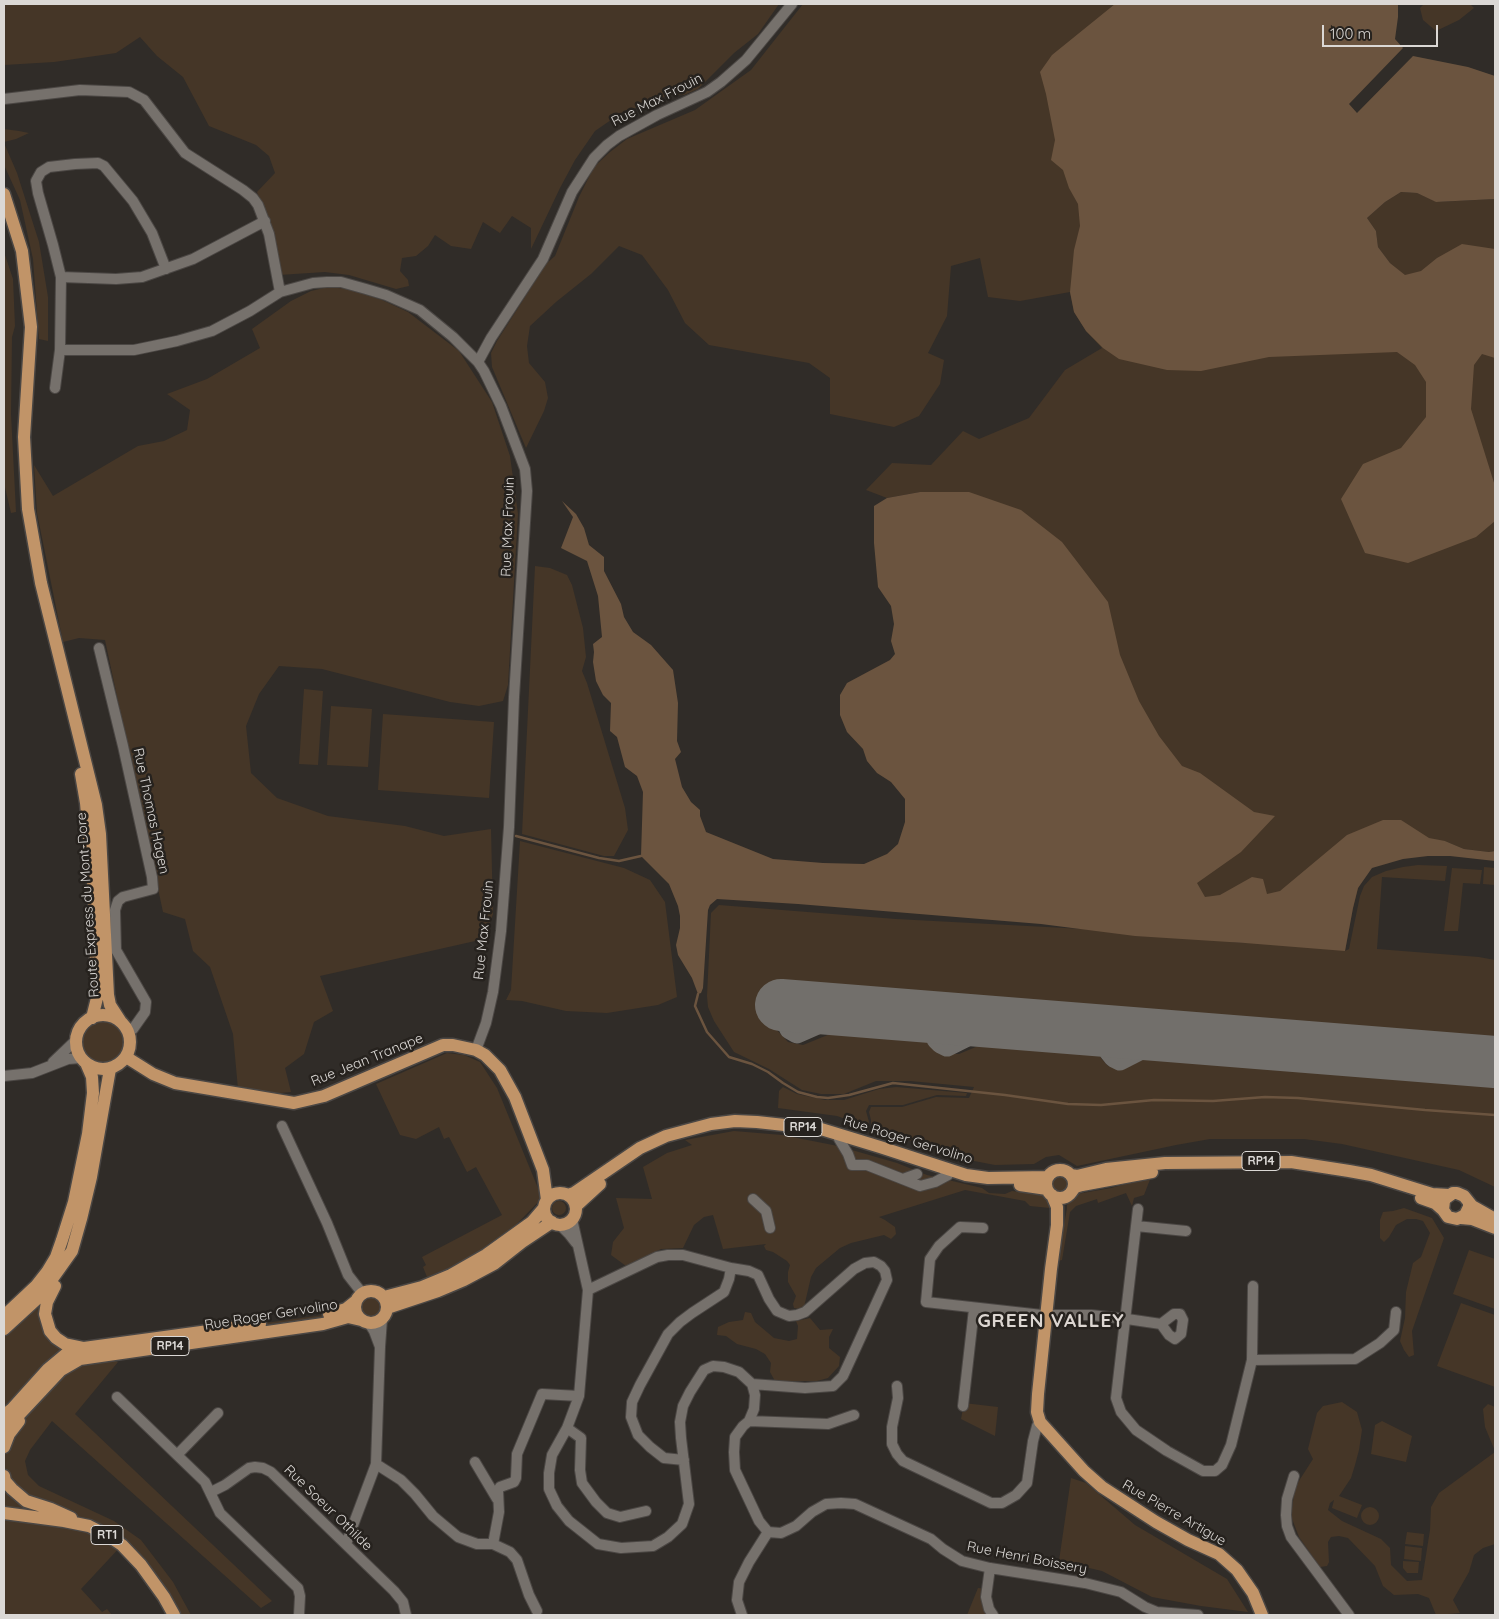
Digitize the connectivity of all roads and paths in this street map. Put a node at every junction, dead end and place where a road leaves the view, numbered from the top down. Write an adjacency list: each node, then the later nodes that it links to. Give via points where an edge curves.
1 (792, 4): 9 (street, Rue Max Frouin, via 746,60 721,82 619,136 594,158 572,192 540,264)
2 (4, 99): 4 (street, via 80,90 123,91 138,95 185,153 252,198)
3 (4, 194): 12 (main road, Route Express du Mont-Dore, via 22,251 31,327 24,437 28,510 41,582)
4 (265, 221): 5 (street, via 193,259); 7 (street)
5 (166, 269): 6 (street, via 142,277 116,279); 6 (street, via 152,233 133,201 104,166 88,163 49,167 36,181)
6 (61, 277): 8 (street)
7 (280, 292): 8 (street, via 212,331 177,341 134,350); 9 (street, via 313,283 341,282 386,295 425,314)
8 (60, 350): 10 (street)
9 (478, 362): 16 (street, Rue Max Frouin, via 501,406 525,469 526,491 501,931 493,992)
10 (55, 388)
11 (99, 648): 14 (street, Rue Thomas Hagen, via 153,889 123,897 115,910 116,950 146,1002 145,1012 134,1029)
12 (69, 697): 13 (main road, Route Express du Mont-Dore, via 86,803 94,893 98,998); 14 (main road, Route Express du Mont-Dore, via 96,804 100,834 108,995 110,1005)
13 (92, 1018): 14 (main road, via 107,1015); 15 (main road, via 81,1027)
14 (125, 1027): 17 (main road, via 130,1043)
15 (76, 1040): 18 (main road, via 77,1050); 19 (street)
16 (476, 1050): 17 (main road, Rue Jean Tranape, via 443,1045 324,1096 294,1103 175,1083); 24 (main road, via 500,1070 516,1097)
17 (126, 1057): 20 (main road)
18 (84, 1061): 19 (street, via 68,1059); 20 (main road, via 102,1069); 59 (main road, via 92,1077 94,1093 74,1202 56,1257 47,1272)
19 (48, 1066): 21 (street, via 32,1073)
20 (110, 1068): 50 (main road, via 91,1177)
21 (4, 1076)
22 (282, 1126): 54 (street)
23 (838, 1140): 26 (main road, Rue Roger Gervolino / RP14); 28 (street, via 852,1165 867,1165); 36 (main road, Rue Roger Gervolino / RP14, via 760,1128 730,1127 684,1135 636,1156)
24 (544, 1170): 31 (main road); 35 (main road)
25 (917, 1174): 28 (street)
26 (948, 1175): 28 (street, via 920,1186); 29 (main road, Rue Roger Gervolino / RP14, via 975,1182)
27 (1071, 1175): 29 (main road, via 1058,1170 1051,1174); 30 (main road, via 1074,1182); 32 (main road, RP14, via 1165,1163 1291,1162 1349,1171 1432,1194)
28 (903, 1179)
29 (1049, 1187): 30 (main road, via 1063,1198); 31 (main road, Rue Roger Gervolino / RP14, via 966,1175 820,1129 735,1121 666,1136 640,1148 574,1193); 43 (main road, via 1057,1207)
30 (1071, 1192): 38 (main road, RP14, via 1082,1185 1146,1173 1275,1167 1369,1182 1432,1202); 43 (main road)
31 (564, 1194): 35 (main road, via 550,1196); 36 (main road)
32 (1449, 1195): 34 (main road, via 1461,1194); 38 (main road)
33 (753, 1198): 45 (street, via 766,1211)
34 (1469, 1203): 39 (main road, via 1468,1212); 41 (main road)
35 (546, 1204): 42 (main road, via 546,1216); 55 (main road, via 532,1222 486,1255)
36 (576, 1206): 40 (main road)
37 (1138, 1209): 44 (street)
38 (1443, 1210): 39 (main road, via 1448,1217)
39 (1462, 1218): 47 (main road)
40 (572, 1219): 42 (main road, via 564,1224); 49 (street)
41 (1495, 1219)
42 (556, 1223): 49 (street); 55 (main road, via 464,1280)
43 (1057, 1225): 58 (main road)
44 (1136, 1226): 48 (street); 60 (street)
45 (770, 1228)
46 (982, 1228): 56 (street, via 960,1227 939,1246 930,1259 927,1284 926,1303)
47 (1495, 1228)
48 (1186, 1231)
49 (577, 1244): 53 (street)
50 (72, 1251): 63 (main road, via 40,1296); 65 (main road, via 47,1302 45,1314 50,1331 56,1338)
51 (731, 1268): 53 (street, via 683,1255 668,1255 657,1257); 67 (street, via 758,1275 773,1306 788,1316 805,1312 865,1263 874,1262 885,1272 886,1280 867,1324 843,1376 833,1386 805,1388); 82 (street, via 724,1292 668,1334 632,1402 631,1417 638,1435 664,1458)
52 (1253, 1286): 66 (street)
53 (588, 1290): 70 (street)
54 (359, 1297): 55 (main road, via 376,1292); 61 (main road, via 355,1311); 65 (main road, Rue Roger Gervolino / RP14, via 346,1309 323,1315)
55 (384, 1308): 61 (main road, via 374,1323); 64 (street)
56 (974, 1309): 58 (street); 72 (street)
57 (1396, 1312): 66 (street, via 1394,1330 1355,1359)
58 (1046, 1315): 60 (street); 77 (main road, via 1037,1412)
59 (4, 1316)
60 (1126, 1319): 62 (street); 66 (street, via 1116,1398 1122,1412 1136,1430 1203,1470 1215,1471 1222,1465 1231,1446)
61 (365, 1322): 64 (street, via 374,1331); 69 (main road, Rue Roger Gervolino / RP14, via 348,1318 80,1358 61,1370)
62 (1161, 1324)
63 (4, 1329)
64 (380, 1347): 84 (street)
65 (84, 1348): 74 (main road, Rue Roger Gervolino / RP14, via 66,1354 48,1369)
66 (1252, 1360)
67 (752, 1384): 76 (street, via 754,1410); 82 (street, via 731,1368 712,1366 704,1370 690,1392 680,1422)
68 (897, 1386): 77 (street, via 892,1427 896,1454 903,1461 991,1503 1016,1496 1027,1483 1033,1441)
69 (44, 1389): 78 (main road, Rue Roger Gervolino / RP14); 80 (main road, via 9,1434)
70 (579, 1396): 79 (street); 88 (street, via 542,1394 517,1454 516,1478 514,1482 500,1487)
71 (118, 1397): 81 (street)
72 (963, 1406)
73 (218, 1413): 81 (street)
74 (4, 1415)
75 (854, 1415): 76 (street, via 828,1424)
76 (749, 1420): 92 (street, via 736,1437 735,1470 759,1521)
77 (1040, 1422): 103 (main road, Rue Pierre Artigue, via 1084,1472 1102,1487 1156,1522 1219,1554 1237,1570 1253,1593)
78 (4, 1427)
79 (567, 1428): 82 (street, via 552,1455 549,1489 569,1521 598,1544 622,1548 653,1546 668,1538 682,1524 689,1504); 89 (street, via 581,1438 582,1483 596,1502 607,1513 620,1516)
80 (4, 1446)
81 (177, 1454): 87 (street)
82 (684, 1460)
83 (475, 1462): 88 (street)
84 (376, 1464): 93 (street); 94 (street, via 401,1480 433,1516 458,1537 477,1544)
85 (4, 1476): 91 (main road, via 12,1489 26,1501)
86 (1294, 1476): 104 (street, via 1286,1515 1291,1537)
87 (211, 1492): 93 (street, Rue Soeur Othilde, via 249,1468 263,1468); 98 (street, via 220,1513 298,1588)
88 (499, 1502): 94 (street)
89 (646, 1510)
90 (4, 1513): 91 (main road, RT1)
91 (89, 1526): 97 (main road, RT1, via 122,1545 141,1565)
92 (768, 1532): 95 (street, Rue Henri Boissery, via 781,1534 826,1504 855,1504 931,1538 962,1561); 100 (street, via 739,1582 737,1600)
93 (346, 1544): 99 (street, Rue Soeur Othilde, via 403,1602)
94 (493, 1544): 96 (street, via 510,1552 517,1560)
95 (990, 1568): 101 (street, via 986,1597); 102 (street, Rue Henri Boissery, via 1121,1592 1156,1612)
96 (537, 1611)
97 (174, 1615)
98 (299, 1615)
99 (406, 1615)
100 (742, 1615)
101 (994, 1615)
102 (1198, 1615)
103 (1262, 1615)
104 (1349, 1615)

